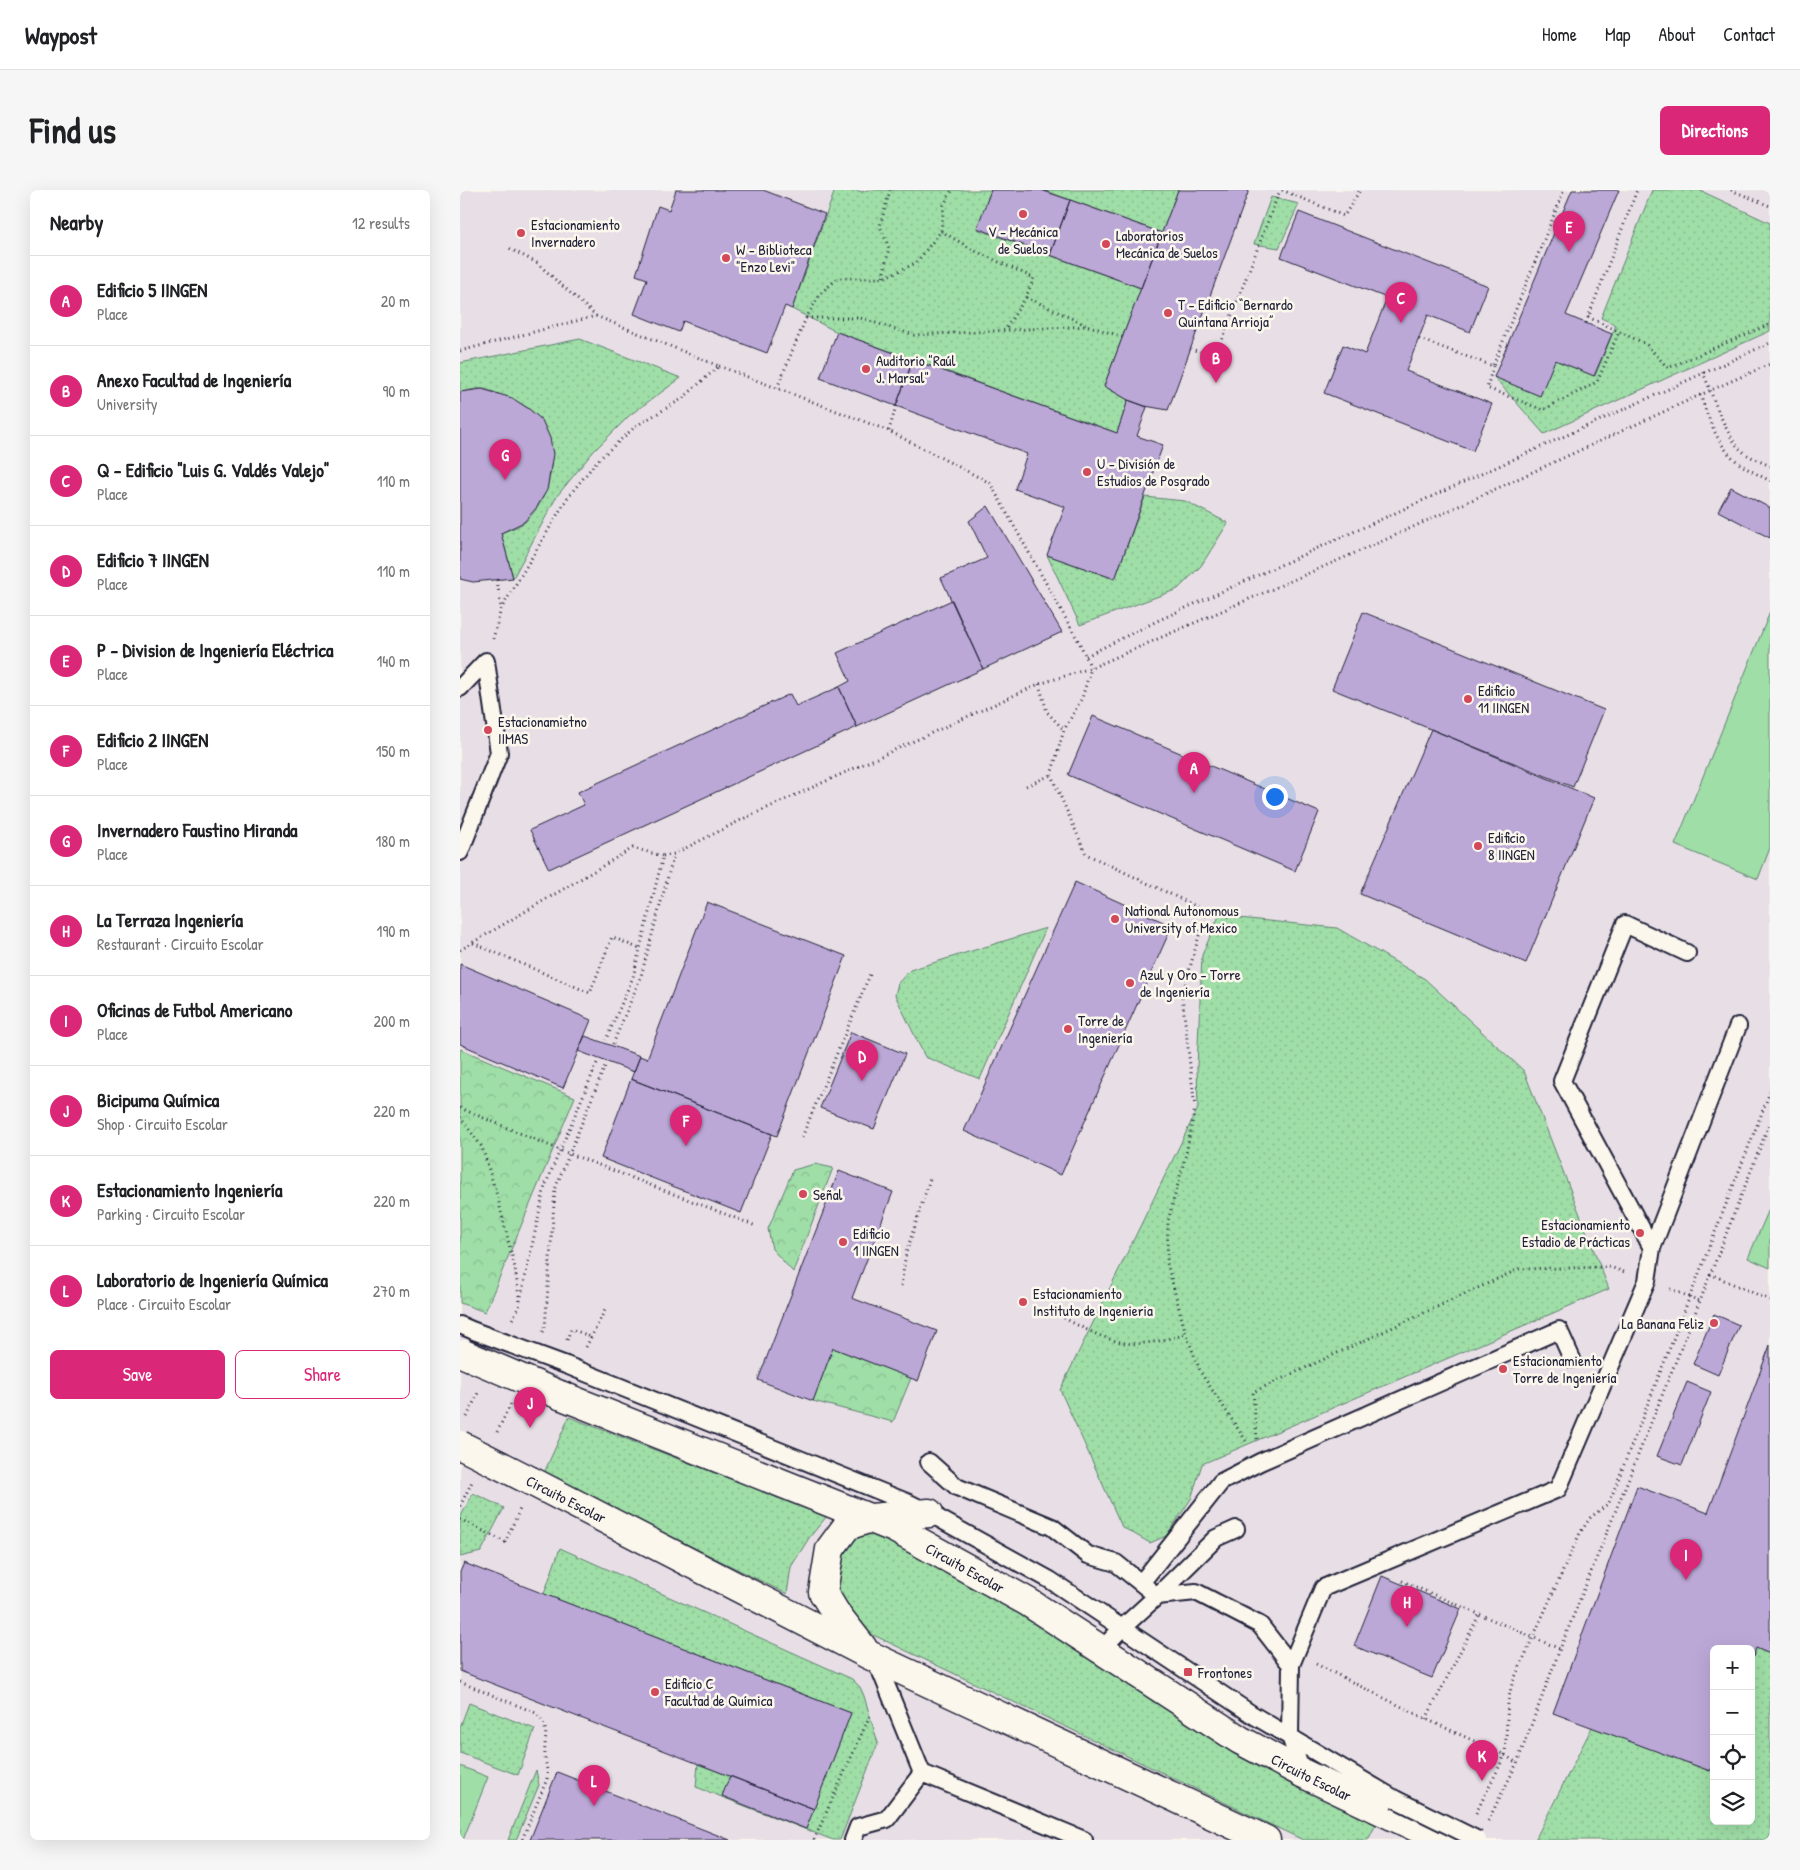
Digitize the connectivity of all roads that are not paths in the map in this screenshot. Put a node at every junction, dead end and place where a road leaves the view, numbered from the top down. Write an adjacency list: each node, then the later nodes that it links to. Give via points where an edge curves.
1 (460, 688): 2 (lane, via 486,661 499,753)
2 (460, 852)
3 (1687, 953): 5 (lane, via 1626,924 1562,1081)
4 (1738, 1026): 5 (lane)
5 (1652, 1248): 18 (lane, via 1647,1281 1558,1489 1324,1588)
6 (465, 1341): 10 (lane, bridge, via 566,1365); 11 (street, Circuito Escolar, bridge, via 560,1395)
7 (1572, 1359): 13 (lane, via 1559,1330 1221,1482)
8 (462, 1435): 17 (street, Circuito Escolar, bridge, via 531,1481)
9 (929, 1462): 13 (lane, via 958,1488 1052,1527 1088,1555 1116,1563)
10 (929, 1513): 11 (street); 15 (lane, via 1050,1580)
11 (871, 1518): 16 (street, Circuito Escolar, via 1028,1602); 17 (street, via 847,1526 830,1549 823,1592)
12 (1236, 1529): 14 (lane, via 1216,1538)
13 (1141, 1583): 14 (lane)
14 (1157, 1596): 15 (lane); 18 (lane, via 1196,1592 1260,1625)
15 (1122, 1628): 16 (lane); 19 (lane)
16 (1102, 1650): 21 (street, Circuito Escolar, via 1240,1740)
17 (869, 1655): 20 (lane, via 881,1672); 25 (street, Circuito Escolar)
18 (1294, 1660): 19 (lane)
19 (1290, 1736): 21 (lane); 22 (lane)
20 (922, 1772): 23 (lane, via 887,1819 858,1827); 24 (lane)
21 (1302, 1773): 22 (street, Circuito Escolar)
22 (1391, 1806): 26 (street, Circuito Escolar); 27 (lane, bridge)
23 (853, 1840)
24 (1084, 1840)
25 (1266, 1840)
26 (1443, 1840)
27 (1478, 1840)

